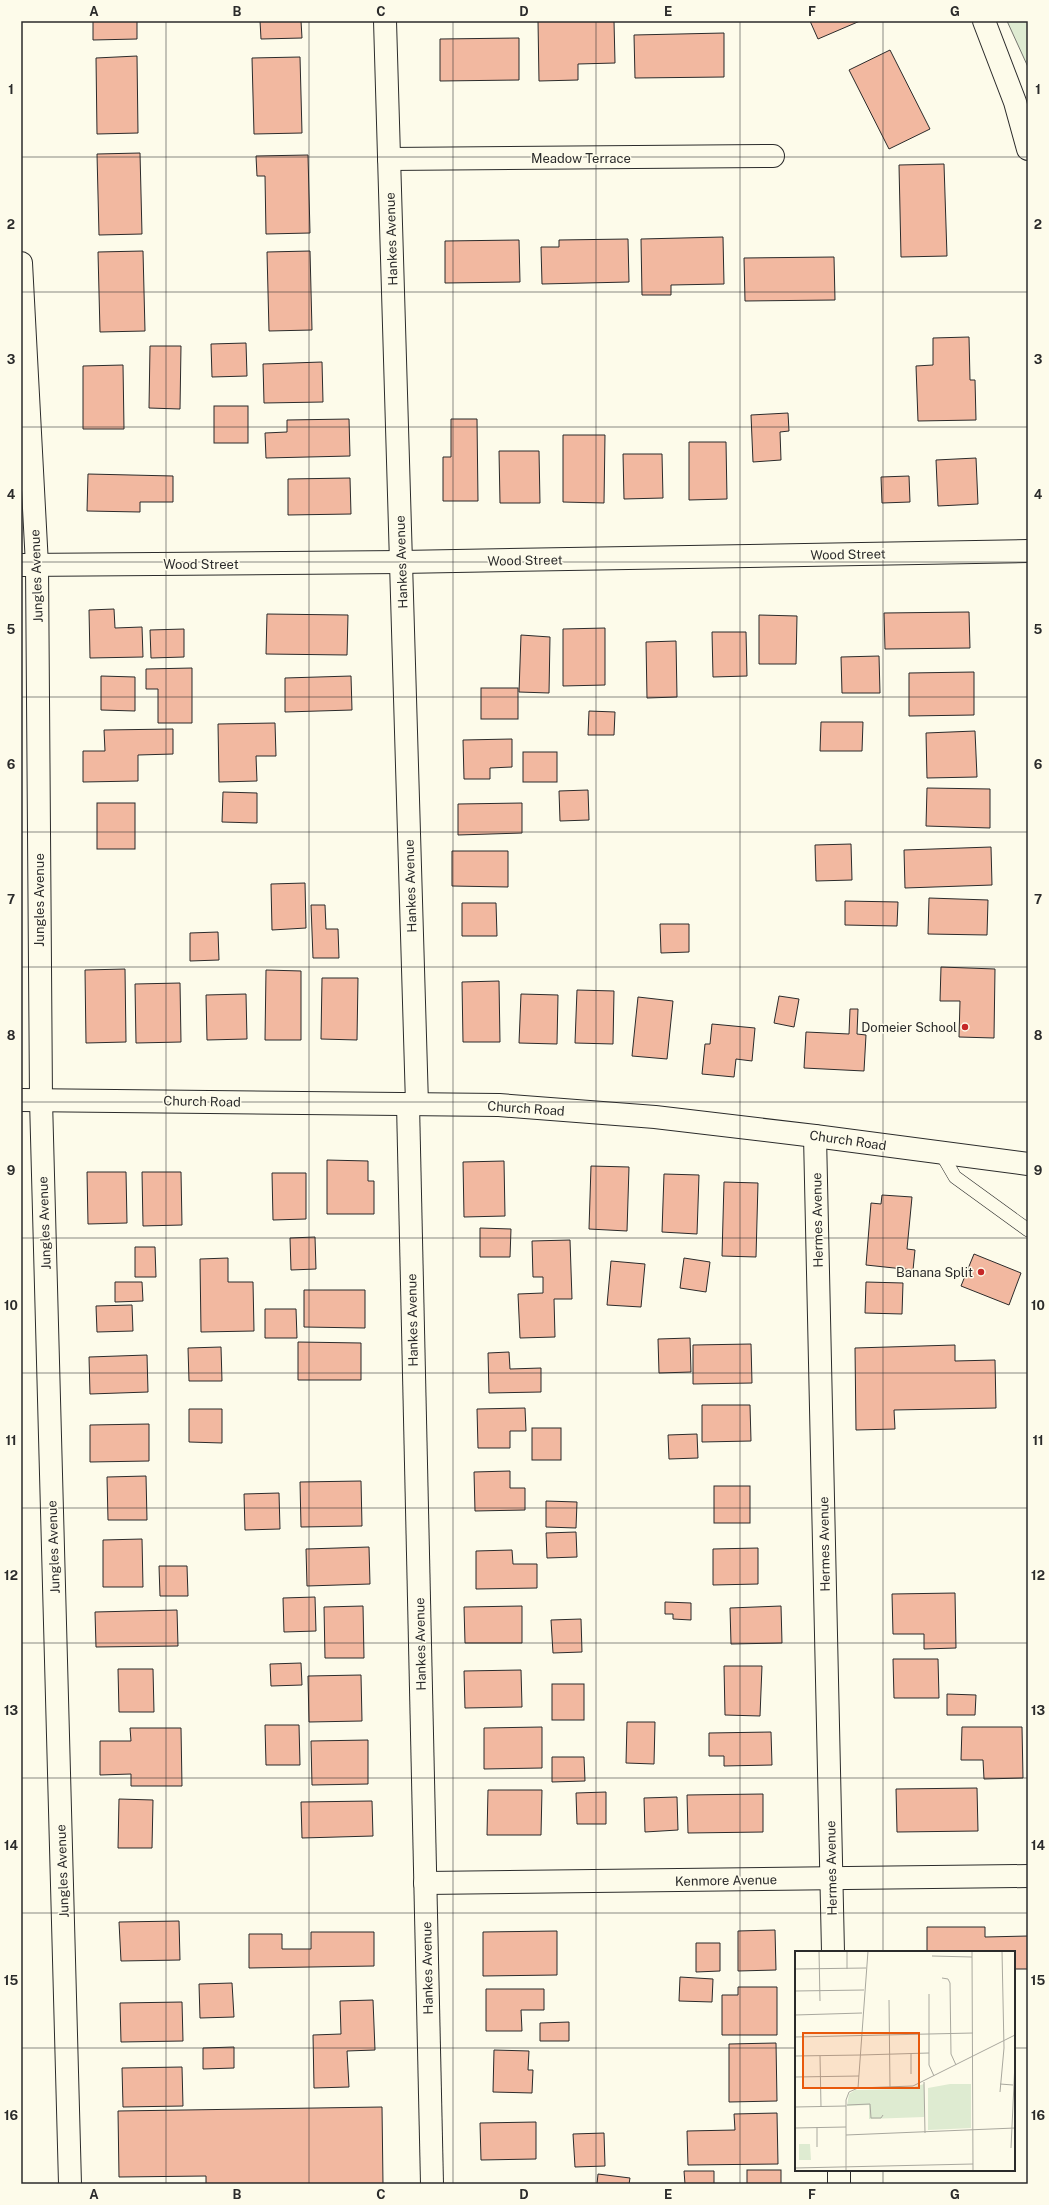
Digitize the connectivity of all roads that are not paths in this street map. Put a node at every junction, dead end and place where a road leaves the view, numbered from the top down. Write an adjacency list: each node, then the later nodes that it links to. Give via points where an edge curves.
1 (385, 21): 5 (street, Hankes Avenue)
2 (984, 21): 3 (street, via 1015,102)
3 (1028, 150)
4 (772, 156): 5 (street, Meadow Terrace)
5 (389, 159): 9 (street, Hankes Avenue)
6 (21, 263): 7 (street, Jungles Avenue)
7 (22, 326): 10 (street, Jungles Avenue)
8 (1028, 551): 9 (street, Wood Street)
9 (401, 562): 10 (street, Wood Street); 12 (street, Hankes Avenue)
10 (29, 565): 11 (street, Jungles Avenue)
11 (31, 1100): 12 (street, Church Road); 22 (street, Jungles Avenue)
12 (412, 1104): 13 (street, Church Road, via 499,1106 655,1117); 19 (street, Hankes Avenue)
13 (815, 1136): 14 (street, Church Road); 18 (street, Hermes Avenue)
14 (941, 1153): 15 (street, Church Road); 16 (lane, via 955,1177)
15 (1028, 1164)
16 (1028, 1230)
17 (1028, 1876): 18 (street, Kenmore Avenue)
18 (831, 1879): 19 (street, Kenmore Avenue); 20 (street, Hermes Avenue)
19 (425, 1883): 23 (street, Hankes Avenue)
20 (833, 1951)
21 (839, 2171): 24 (street)
22 (70, 2184)
23 (432, 2184)
24 (839, 2184)

